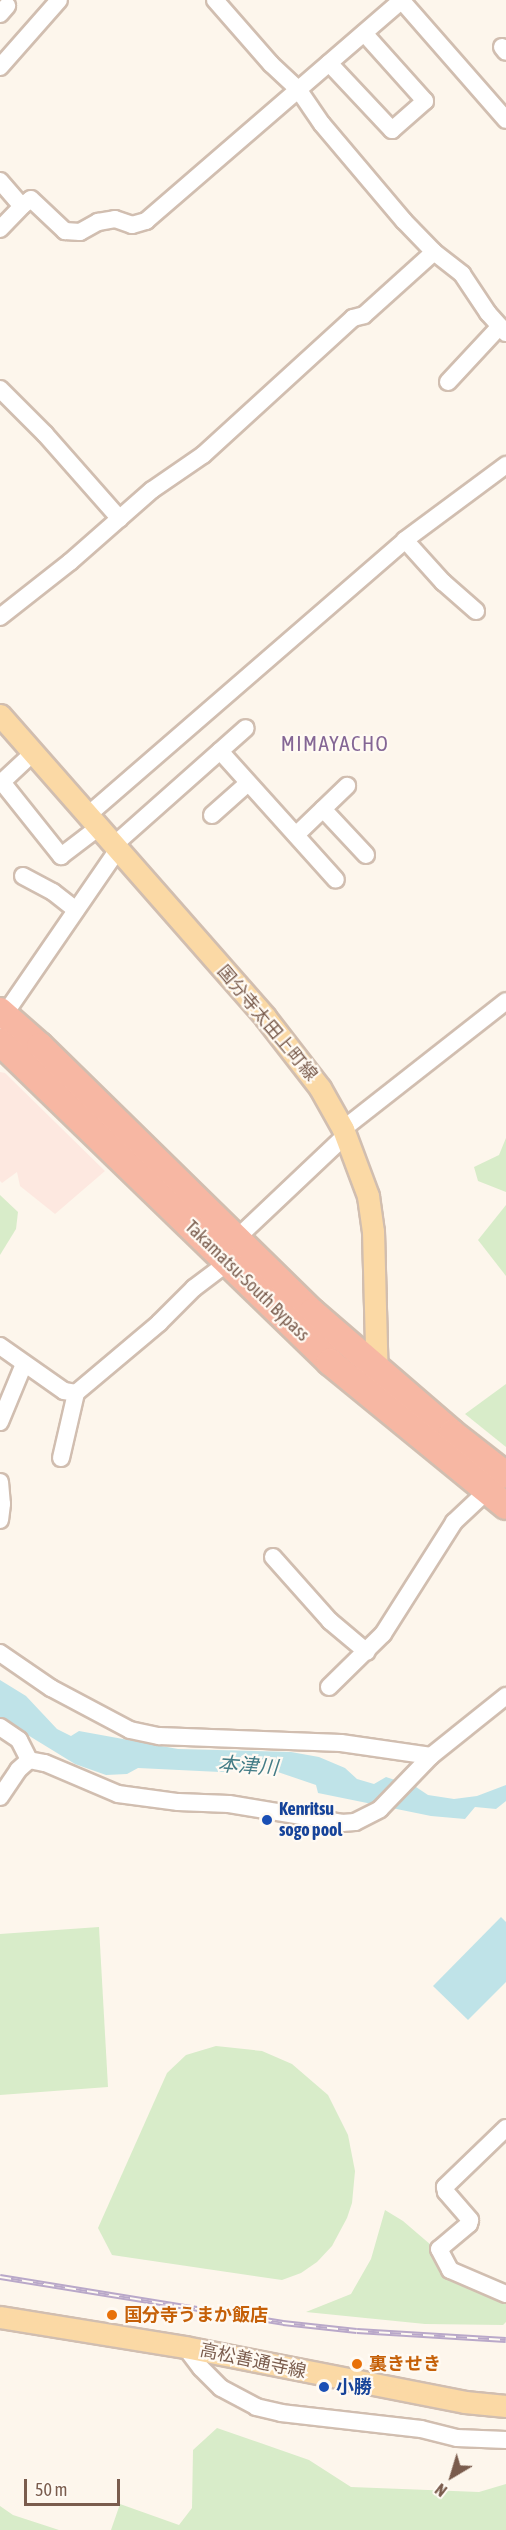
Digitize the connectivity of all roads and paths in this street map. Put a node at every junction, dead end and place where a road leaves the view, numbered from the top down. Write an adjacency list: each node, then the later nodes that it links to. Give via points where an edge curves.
1 (58, 0): 6 (street)
2 (215, 0): 7 (street)
3 (402, 0): 4 (street); 8 (street)
4 (364, 33): 5 (street); 5 (street, via 425,101 392,130)
5 (329, 63): 7 (street)
6 (0, 67)
7 (298, 89): 10 (street, via 147,221 132,225 115,219 98,222 80,232 65,231 31,199); 12 (street, via 322,124)
8 (506, 120)
9 (0, 181): 10 (street)
10 (22, 206): 11 (street)
11 (0, 229)
12 (434, 252): 13 (street, via 462,274); 17 (street, via 364,315 353,318 203,455 152,490)
13 (503, 330): 14 (street, via 470,355)
14 (448, 382)
15 (0, 389): 17 (street)
16 (506, 465): 18 (street)
17 (120, 519): 20 (street)
18 (405, 540): 19 (street, via 442,582); 29 (street)
19 (476, 611)
20 (0, 617)
21 (0, 716): 24 (main road, 国分寺太田上町線)
22 (246, 728): 23 (street)
23 (220, 751): 25 (street); 31 (street)
24 (33, 753): 29 (main road, 国分寺太田上町線); 29 (street, via 2,782 61,856)
25 (248, 783): 28 (street); 30 (street)
26 (347, 786): 27 (street)
27 (323, 809): 30 (street); 32 (street)
28 (212, 815)
29 (93, 821): 31 (main road, 国分寺太田上町線)
30 (296, 835): 34 (street)
31 (116, 847): 35 (street); 39 (main road, 国分寺太田上町線, via 265,1017 320,1088)
32 (366, 855)
33 (23, 876): 35 (street)
34 (336, 880)
35 (76, 910): 37 (street)
36 (506, 1001): 39 (street)
37 (1, 1016): 40 (highway, Takamatsu-South Bypass, via 40,1046)
38 (0, 1042): 41 (highway, Takamatsu-South Bypass)
39 (344, 1132): 40 (street); 44 (main road, 国分寺太田上町線, via 368,1196 373,1231)
40 (237, 1238): 44 (highway, Takamatsu-South Bypass)
41 (227, 1263): 45 (street); 46 (highway, Takamatsu-South Bypass)
42 (0, 1346): 43 (street)
43 (24, 1364): 45 (street, via 64,1391); 47 (street)
44 (378, 1370): 46 (main road, 国分寺太田上町線); 49 (highway, Takamatsu-South Bypass)
45 (76, 1394): 48 (street)
46 (375, 1400): 51 (highway, Takamatsu-South Bypass)
47 (0, 1422)
48 (61, 1458)
49 (506, 1475)
50 (0, 1482): 52 (street)
51 (496, 1499): 54 (street, via 454,1522 383,1634)
52 (0, 1520)
53 (273, 1557): 54 (street, via 330,1621)
54 (367, 1652): 56 (street)
55 (0, 1653): 60 (street, via 51,1688 130,1730 159,1736 341,1743)
56 (328, 1687)
57 (506, 1696): 60 (street)
58 (0, 1727): 59 (street, via 19,1740)
59 (29, 1760): 60 (street, via 45,1762 118,1794 240,1805 342,1822 355,1822 380,1809); 61 (street)
60 (425, 1761)
61 (0, 1797)
62 (506, 2128): 63 (street, via 445,2187 470,2224 439,2249 450,2270)
63 (506, 2294)
64 (0, 2317): 65 (main road, 高松善通寺線)
65 (185, 2347): 66 (main road, 高松善通寺線, via 383,2387); 67 (street, via 221,2388 256,2408 421,2429 457,2438)
66 (506, 2406)
67 (506, 2440)

